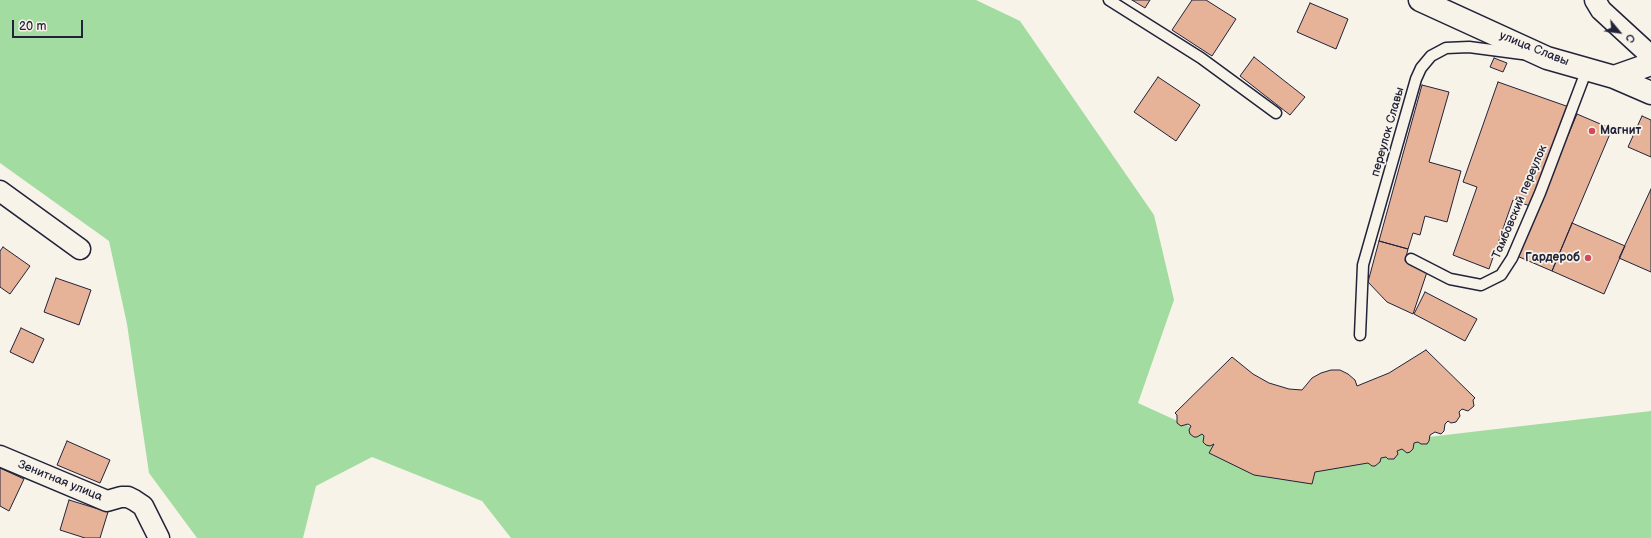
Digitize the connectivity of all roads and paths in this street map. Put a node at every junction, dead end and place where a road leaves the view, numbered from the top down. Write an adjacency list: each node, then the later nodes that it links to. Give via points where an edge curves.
1 (1108, 0): 10 (lane, via 1201,58)
2 (1420, 0): 5 (street, улица Славы)
3 (1595, 0): 4 (street, via 1601,10)
4 (1651, 56)
5 (1547, 58): 7 (street, улица Славы); 14 (lane, переулок Славы, via 1469,47 1446,48 1431,56 1421,68 1363,265)
6 (1651, 64): 8 (street)
7 (1587, 69): 8 (street, улица Славы); 13 (lane, Тамбовский переулок, via 1540,193 1512,258 1501,275 1482,285 1450,279)
8 (1614, 77): 9 (street, улица Славы)
9 (1651, 93)
10 (1276, 113)
11 (0, 191): 12 (street)
12 (80, 249)
13 (1412, 259)
14 (1360, 335)
15 (0, 456): 16 (street, Зенитная улица, via 107,500 121,497 134,500 143,506)
16 (159, 538)

